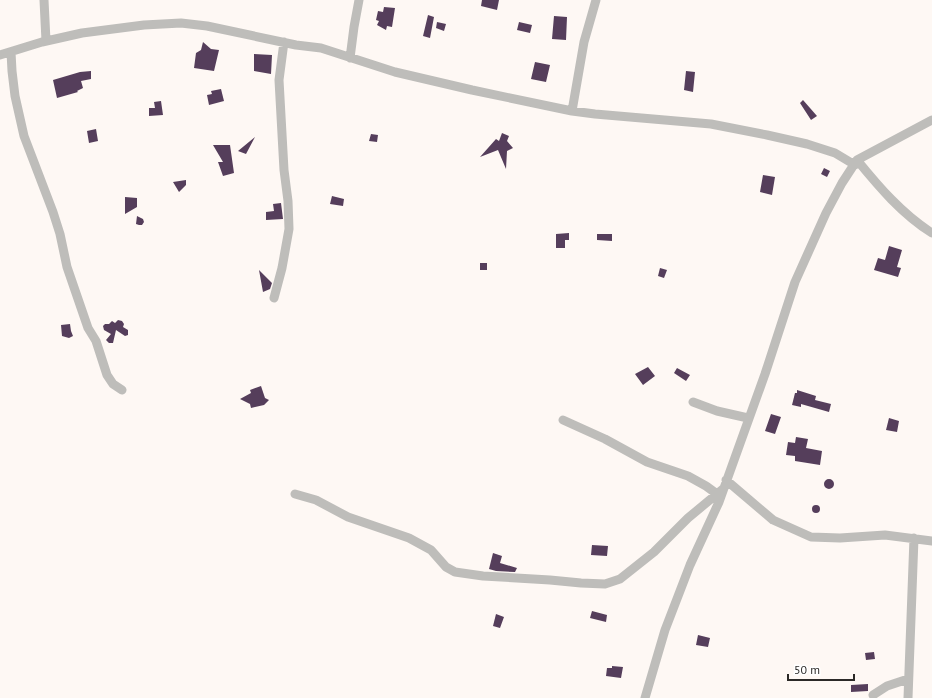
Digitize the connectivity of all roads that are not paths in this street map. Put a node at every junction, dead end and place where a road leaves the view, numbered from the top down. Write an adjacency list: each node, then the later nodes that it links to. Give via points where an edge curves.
1 (44, 0): 4 (street)
2 (360, 0): 8 (street)
3 (596, 0): 9 (street, via 584,42)
4 (46, 41): 5 (street, via 82,33 181,23); 6 (street)
5 (284, 42): 8 (street, via 322,48); 13 (street, via 279,80 289,229)
6 (11, 52): 7 (street); 14 (street, via 14,90 24,136 60,234 67,267 107,375 113,384)
7 (0, 55)
8 (350, 58): 9 (street, via 395,72)
9 (572, 111): 11 (street, via 730,127 807,144)
10 (932, 120): 11 (street)
11 (856, 162): 12 (street, via 903,212); 16 (street, via 826,213 795,282)
12 (932, 234)
13 (274, 298)
14 (122, 390)
15 (693, 402): 16 (street)
16 (748, 418): 18 (street)
17 (563, 420): 18 (street, via 647,462 688,476 706,486)
18 (722, 487): 19 (street, via 654,552 620,579 605,584 455,572 446,567 431,550 409,538 355,520 316,500); 20 (street, via 773,520 811,537 885,535); 24 (street, via 719,502 690,565 665,630)
19 (295, 494)
20 (914, 538): 21 (street); 22 (street)
21 (932, 541)
22 (908, 679): 23 (street, via 887,686); 25 (street)
23 (873, 695)
24 (645, 698)
25 (908, 698)

